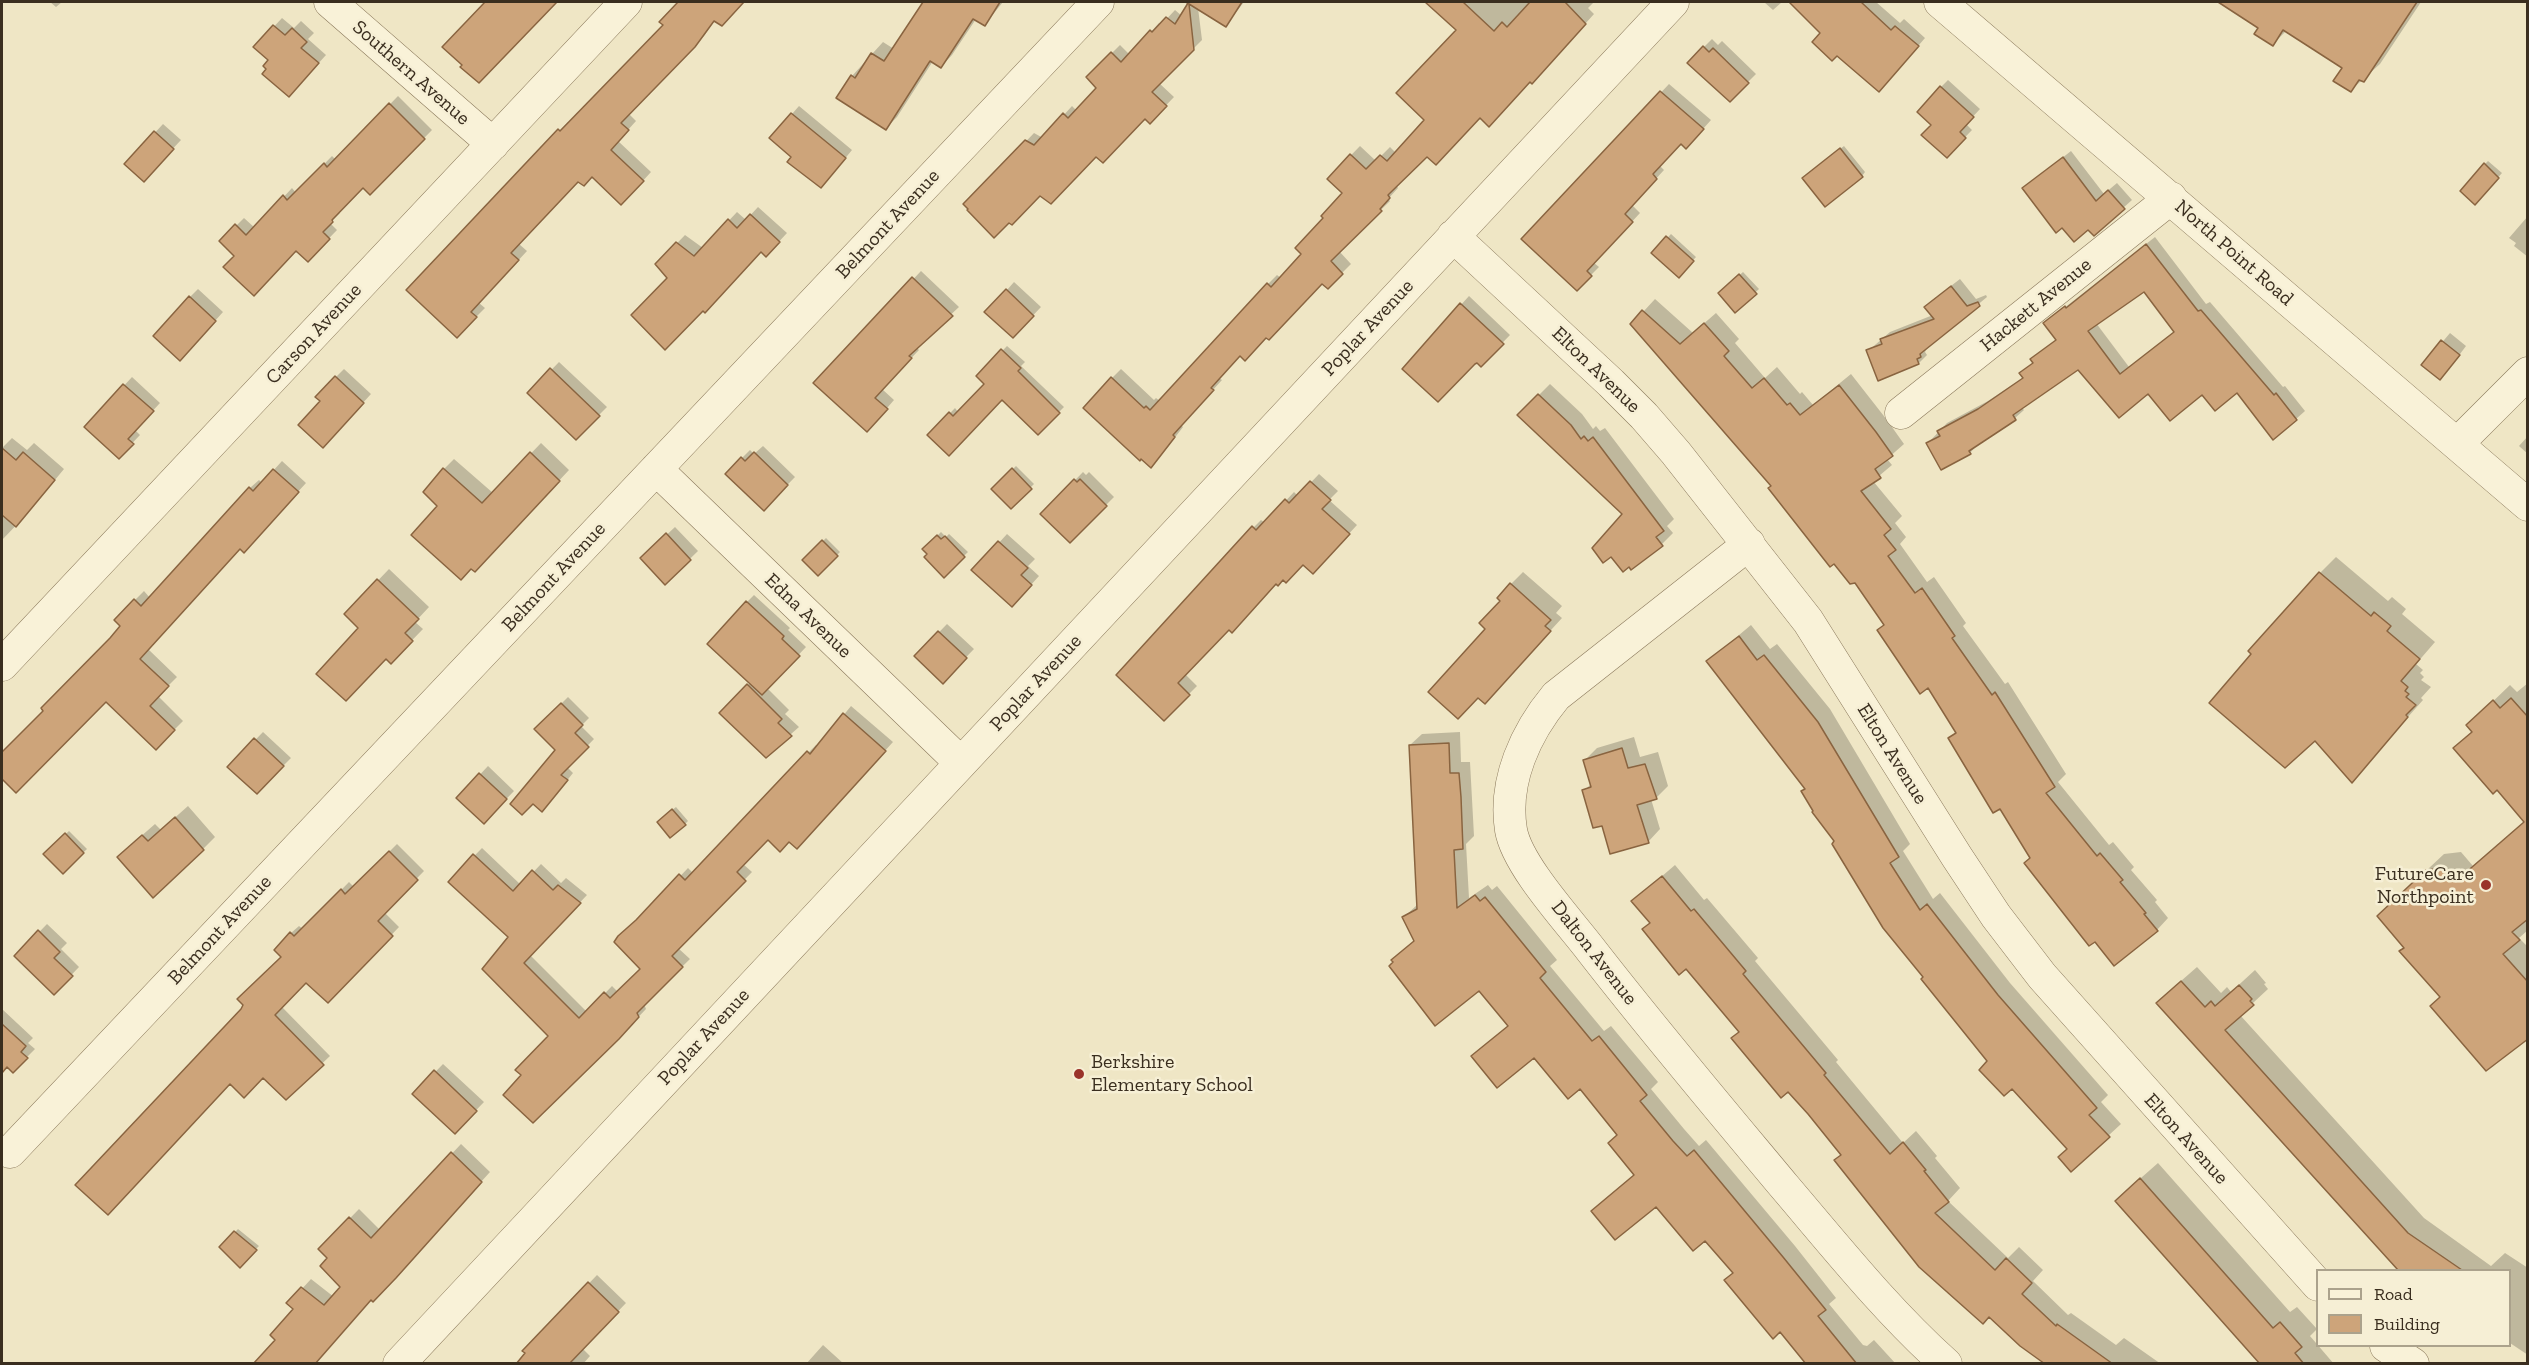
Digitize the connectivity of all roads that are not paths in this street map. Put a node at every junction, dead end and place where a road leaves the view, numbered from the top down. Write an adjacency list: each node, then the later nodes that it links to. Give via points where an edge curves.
1 (330, 2): 6 (street, Southern Avenue)
2 (626, 2): 6 (street, Carson Avenue)
3 (1098, 2): 12 (street, Belmont Avenue)
4 (1673, 2): 8 (street, Poplar Avenue)
5 (1940, 2): 7 (street, North Point Road)
6 (493, 144): 15 (street, Carson Avenue)
7 (2171, 198): 10 (street, Hackett Avenue); 11 (street, North Point Road)
8 (1453, 236): 14 (street, Elton Avenue, via 1644,416); 16 (street, Poplar Avenue)
9 (2528, 373): 11 (street)
10 (1901, 413)
11 (2457, 444): 13 (street, North Point Road)
12 (656, 469): 16 (street, Edna Avenue); 17 (street, Belmont Avenue)
13 (2528, 505)
14 (1749, 544): 18 (street, Elton Avenue, via 1808,621 1951,848 2042,976); 21 (street, Dalton Avenue, via 1556,696 1520,753 1510,794 1511,831 1539,883 1620,987 1842,1254 1887,1306)
15 (2, 665)
16 (961, 763): 20 (street, Poplar Avenue)
17 (10, 1152)
18 (2316, 1283)
19 (2388, 1347): 22 (street)
20 (399, 1364)
21 (1946, 1364)
22 (2413, 1364)

